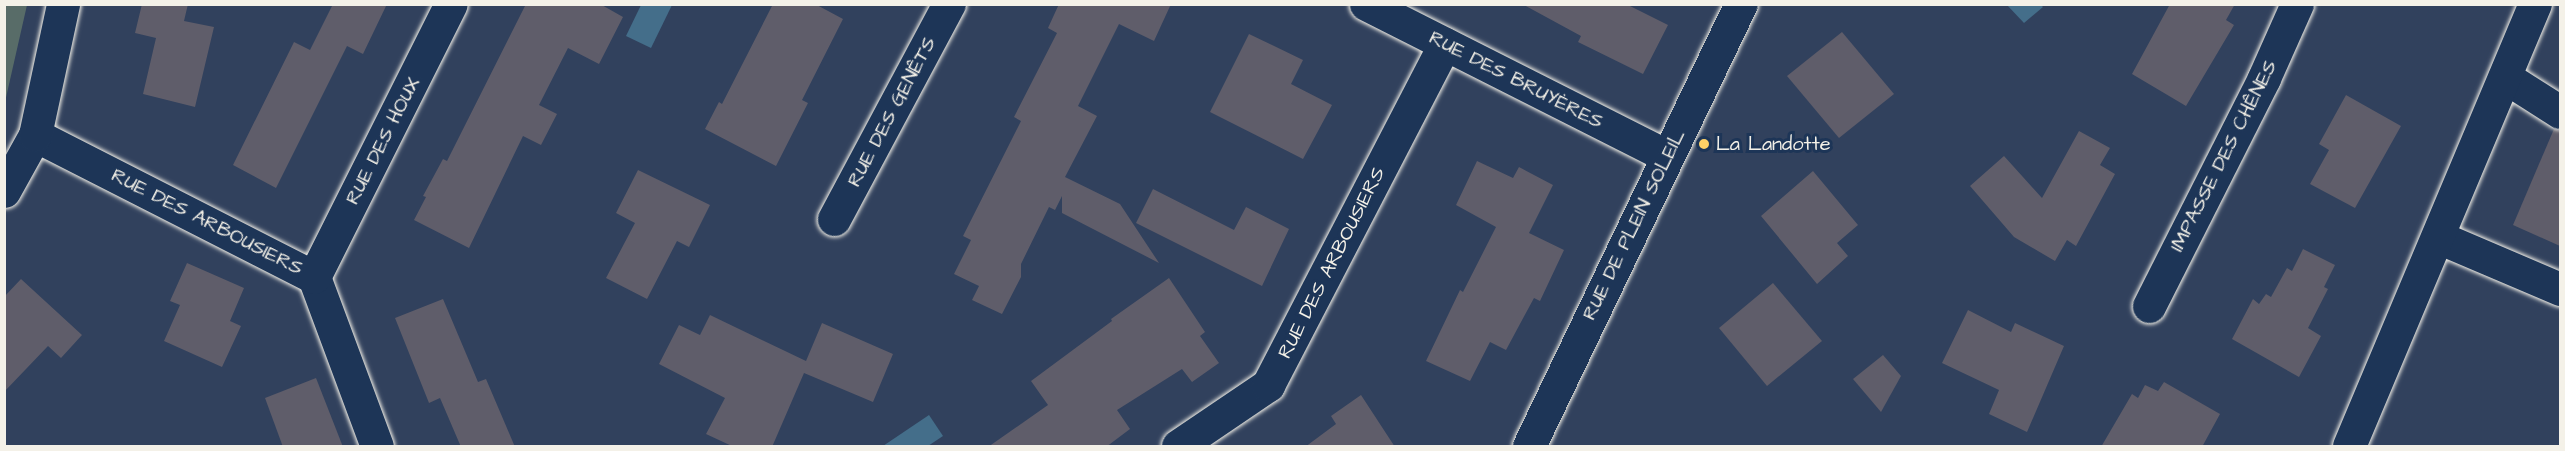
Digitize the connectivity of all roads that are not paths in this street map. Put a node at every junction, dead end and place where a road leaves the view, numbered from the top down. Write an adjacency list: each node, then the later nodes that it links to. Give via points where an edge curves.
1 (63, 4): 11 (street)
2 (451, 4): 16 (street, RUE DES HOUX)
3 (949, 4): 14 (street, RUE DES GENÊTS)
4 (1366, 4): 8 (street, RUE DES BRUYÈRES)
5 (1741, 4): 12 (street, RUE DE PLEIN SOLEIL)
6 (2297, 4): 18 (street, IMPASSE DES CHÊNES)
7 (2535, 4): 9 (street)
8 (1445, 44): 12 (street, RUE DES BRUYÈRES); 20 (street, RUE DES ARBOUSIERS, via 1268,385)
9 (2505, 77): 10 (street); 15 (street)
10 (2560, 112)
11 (35, 135): 13 (street); 16 (street, RUE DES ARBOUSIERS)
12 (1667, 156): 21 (street, RUE DE PLEIN SOLEIL)
13 (4, 191)
14 (834, 219)
15 (2438, 237): 17 (street); 22 (street)
16 (315, 277): 19 (street, RUE DES ARBOUSIERS)
17 (2560, 289)
18 (2149, 306)
19 (377, 447)
20 (1178, 447)
21 (1529, 447)
22 (2349, 447)

